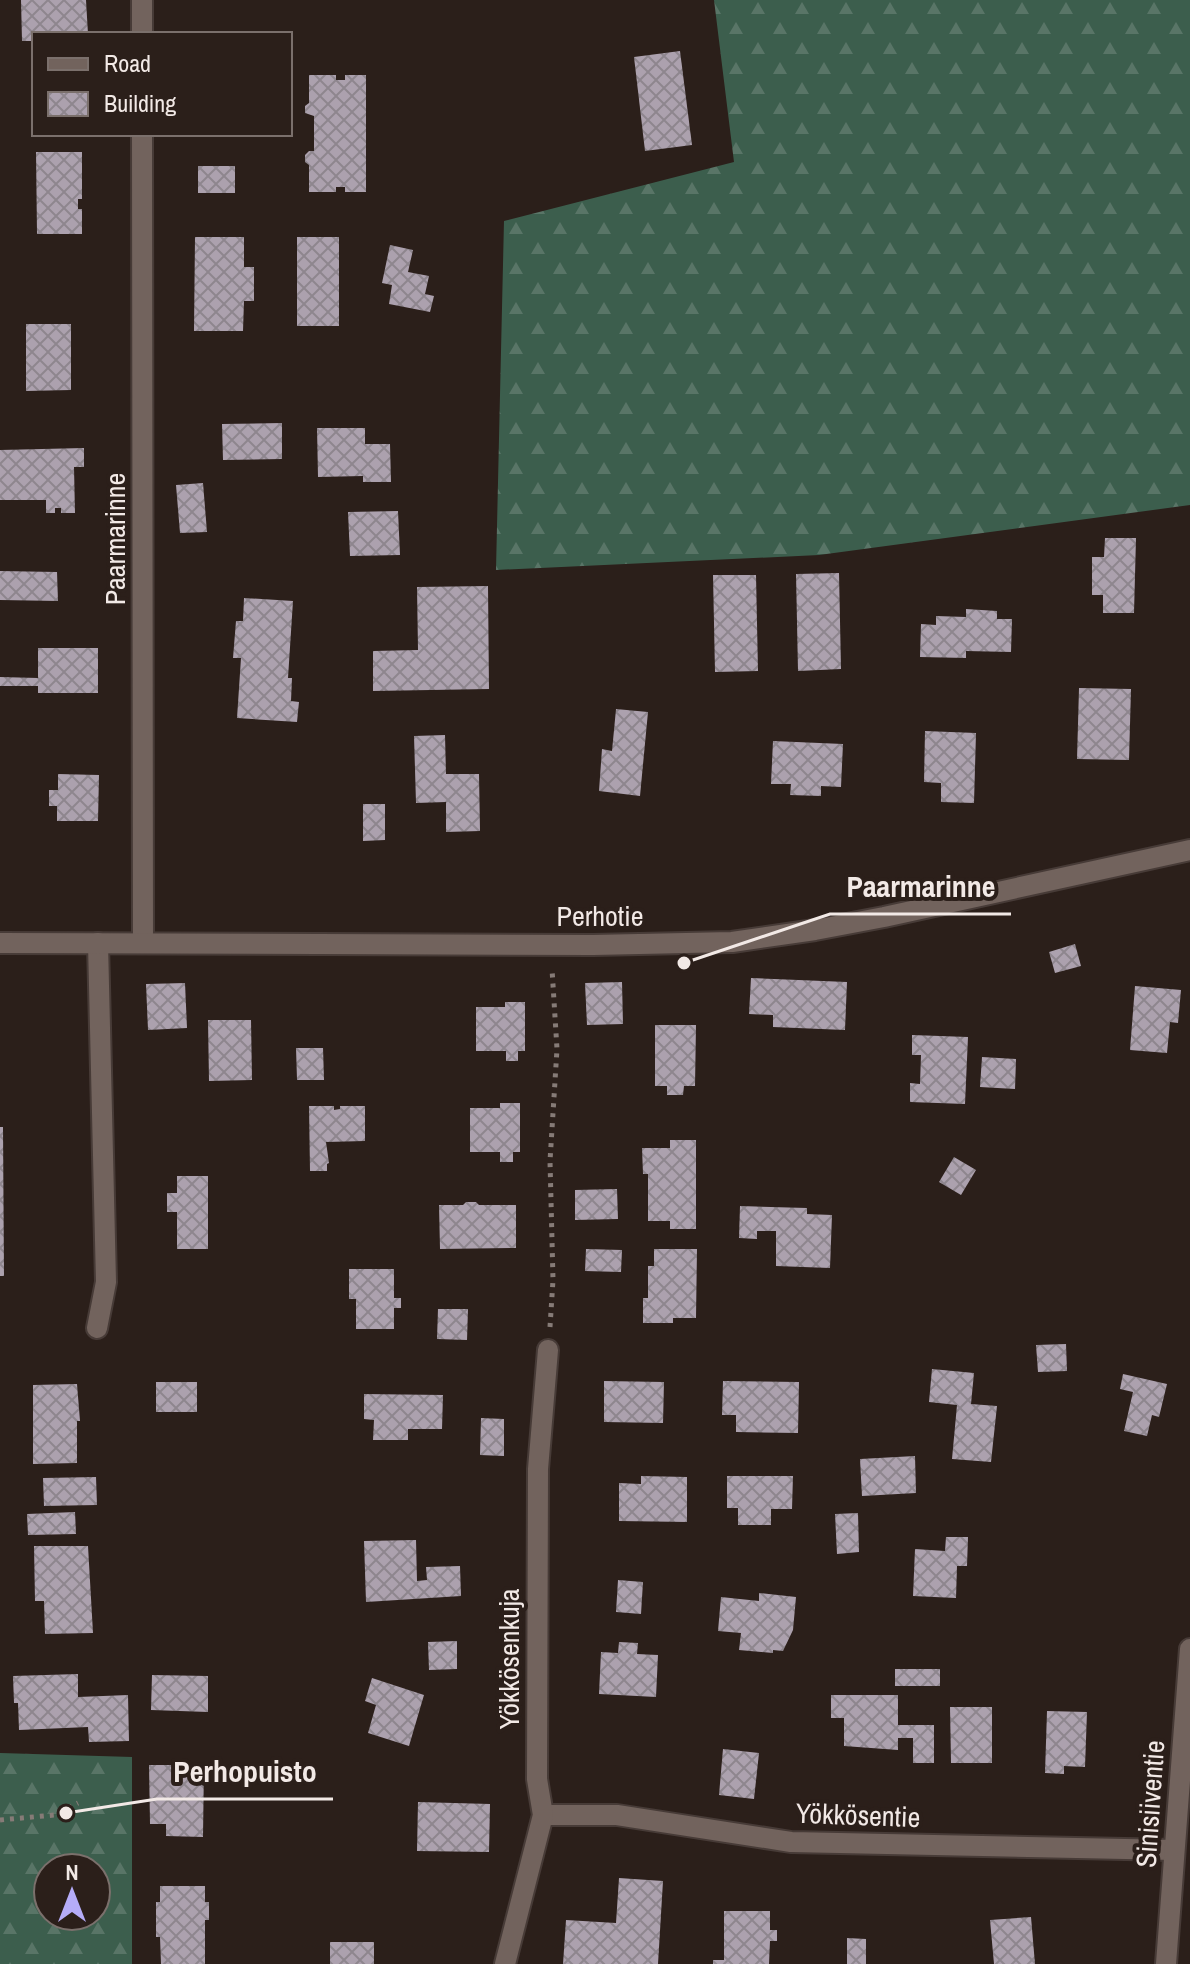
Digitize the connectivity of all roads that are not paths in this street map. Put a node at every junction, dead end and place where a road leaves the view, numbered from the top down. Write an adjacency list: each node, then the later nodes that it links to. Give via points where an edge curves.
1 (142, 0): 2 (street)
2 (142, 32)
3 (142, 136): 7 (street, Paarmarinne)
4 (1190, 850): 7 (street, Perhotie, via 884,917 732,942)
5 (0, 943): 6 (street, Perhotie)
6 (98, 943): 7 (street, Perhotie); 8 (street, via 106,1282)
7 (143, 943)
8 (97, 1328)
9 (548, 1350): 11 (street, Yökkösenkuja, via 538,1485 537,1779)
10 (1190, 1649): 12 (street, Sinisiiventie)
11 (543, 1815): 12 (street, Yökkösentie, via 617,1815 791,1842); 13 (street, Yökkösenkuja)
12 (1174, 1850): 14 (street, Sinisiiventie)
13 (505, 1964)
14 (1166, 1964)

